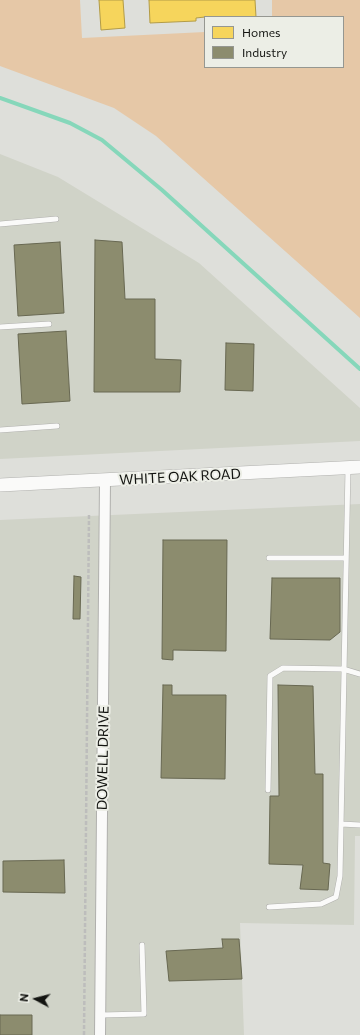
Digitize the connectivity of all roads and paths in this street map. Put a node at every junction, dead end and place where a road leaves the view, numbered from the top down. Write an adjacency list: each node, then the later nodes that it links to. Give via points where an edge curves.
1 (56, 219): 2 (lane)
2 (0, 224)
3 (49, 324): 4 (lane)
4 (0, 327)
5 (57, 426): 6 (lane)
6 (0, 430)
7 (354, 467): 8 (street, WHITE OAK ROAD); 12 (lane)
8 (106, 481): 9 (street, WHITE OAK ROAD); 20 (street, DOWELL DRIVE)
9 (0, 485)
10 (89, 515): 21 (path)
11 (269, 558): 12 (lane)
12 (346, 558): 13 (lane)
13 (343, 669): 14 (lane); 15 (lane, via 283,668 270,676); 16 (lane)
14 (360, 674)
15 (268, 790)
16 (341, 824): 17 (lane); 18 (lane, via 340,876 336,897 321,904)
17 (360, 824)
18 (269, 907)
19 (142, 945): 20 (lane, via 144,1014)
20 (101, 1015): 22 (street, DOWELL DRIVE)
21 (84, 1035)
22 (100, 1035)

